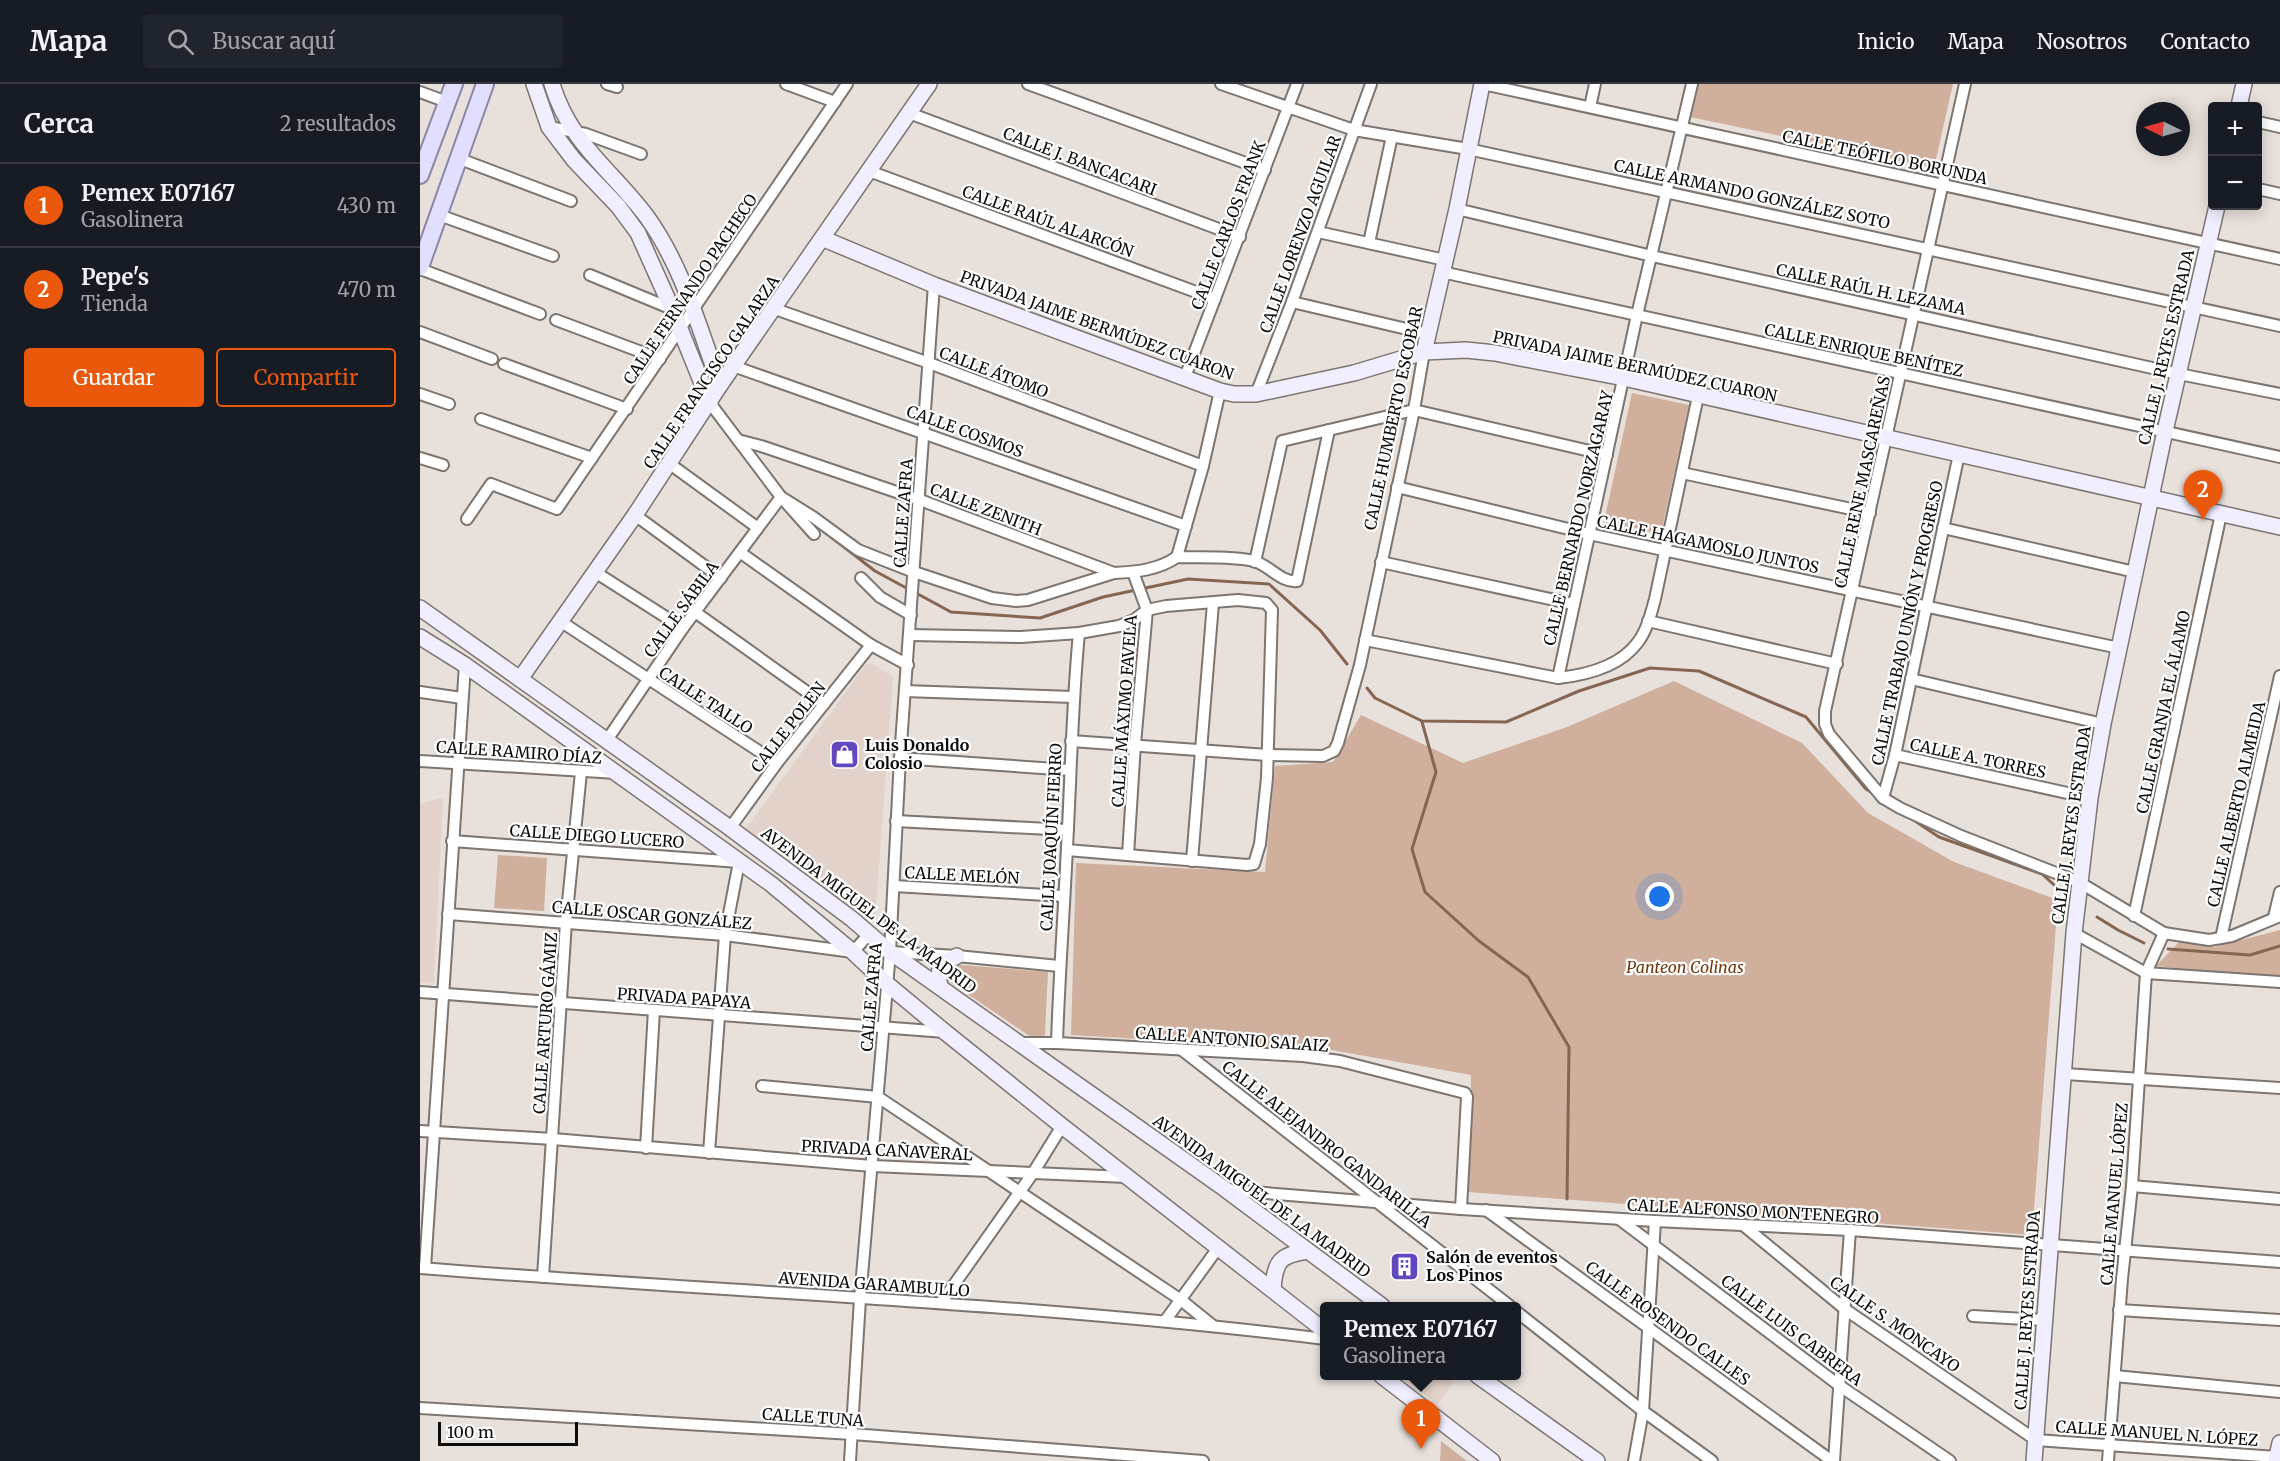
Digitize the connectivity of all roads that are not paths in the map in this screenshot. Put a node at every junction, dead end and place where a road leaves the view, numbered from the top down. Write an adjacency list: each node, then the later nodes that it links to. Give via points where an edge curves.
1 (454, 84): 19 (main road)
2 (485, 84): 34 (main road)
3 (534, 84): 26 (street)
4 (552, 84): 30 (street)
5 (786, 84): 20 (street)
6 (846, 84): 20 (street, CALLE FERNANDO PACHECO)
7 (929, 84): 24 (street, CALLE FRANCISCO GALARZA)
8 (1028, 84): 36 (street)
9 (1221, 84): 23 (street, CALLE ARMANDO GONZÁLEZ SOTO)
10 (1297, 84): 23 (street, CALLE CARLOS FRANK)
11 (1371, 84): 29 (street, CALLE LORENZO AGUILAR)
12 (1482, 84): 17 (street, CALLE TEÓFILO BORUNDA); 32 (street, CALLE HUMBERTO ESCOBAR)
13 (1595, 84): 22 (street)
14 (1692, 84): 28 (street, CALLE BERNARDO NORZAGARAY)
15 (1965, 84): 38 (street, CALLE RENE MASCAREÑAS)
16 (2244, 84): 21 (street)
17 (1531, 89): 22 (street, CALLE TEÓFILO BORUNDA)
18 (420, 92): 19 (street)
19 (447, 102): 35 (main road)
20 (835, 102): 62 (street, CALLE FERNANDO PACHECO)
21 (2240, 102)
22 (1590, 107): 28 (street, CALLE TEÓFILO BORUNDA)
23 (1289, 109): 29 (street, CALLE ARMANDO GONZÁLEZ SOTO); 36 (street, CALLE CARLOS FRANK)
24 (909, 113): 37 (street, CALLE FRANCISCO GALARZA); 47 (street, CALLE J. BANCACARI)
25 (2262, 123): 27 (street)
26 (549, 127): 30 (street); 63 (street, via 634,227)
27 (2280, 127)
28 (1682, 128): 38 (street, CALLE TEÓFILO BORUNDA); 40 (street, CALLE BERNARDO NORZAGARAY)
29 (1354, 130): 31 (street, CALLE ARMANDO GONZÁLEZ SOTO); 46 (street, CALLE LORENZO AGUILAR)
30 (573, 131): 33 (street); 62 (street, via 647,218)
31 (1392, 136): 32 (street, CALLE ARMANDO GONZÁLEZ SOTO); 50 (street)
32 (1468, 149): 40 (street, CALLE ARMANDO GONZÁLEZ SOTO); 43 (street, CALLE HUMBERTO ESCOBAR)
33 (641, 154)
34 (460, 159): 42 (street); 45 (main road)
35 (422, 165)
36 (1265, 170): 47 (street, CALLE CARLOS FRANK)
37 (869, 171): 48 (street, CALLE FRANCISCO GALARZA); 59 (street, CALLE RAÚL ALARCÓN)
38 (1943, 186): 49 (street, CALLE TEÓFILO BORUNDA); 51 (street, CALLE RENE MASCAREÑAS)
39 (2262, 190): 41 (street)
40 (1668, 191): 51 (street, CALLE ARMANDO GONZÁLEZ SOTO); 53 (street, CALLE BERNARDO NORZAGARAY)
41 (2280, 194)
42 (571, 201)
43 (1457, 209): 53 (street, CALLE RAÚL H. LEZAMA); 55 (street, CALLE HUMBERTO ESCOBAR)
44 (2216, 210): 49 (street, CALLE J. REYES ESTRADA)
45 (439, 215): 52 (street); 56 (main road)
46 (1318, 232): 50 (street, CALLE ENRIQUE BENÍTEZ); 60 (street, CALLE LORENZO AGUILAR)
47 (1240, 237): 59 (street, CALLE CARLOS FRANK)
48 (824, 239): 58 (street, PRIVADA JAIME BERMÚDEZ CUARON); 64 (street, CALLE FRANCISCO GALARZA)
49 (2208, 242): 54 (street, CALLE TEÓFILO BORUNDA); 61 (street, CALLE J. REYES ESTRADA)
50 (1369, 243): 55 (street, CALLE ENRIQUE BENÍTEZ)
51 (1929, 248): 61 (street, CALLE ARMANDO GONZÁLEZ SOTO); 65 (street, CALLE RENE MASCAREÑAS)
52 (553, 256)
53 (1652, 256): 65 (street, CALLE RAÚL H. LEZAMA); 67 (street, CALLE BERNARDO NORZAGARAY)
54 (2280, 259)
55 (1444, 266): 67 (street, CALLE ENRIQUE BENÍTEZ); 72 (street, CALLE HUMBERTO ESCOBAR)
56 (420, 268): 66 (street)
57 (590, 275): 63 (street)
58 (934, 285): 76 (street, CALLE ZAFRA); 81 (street, PRIVADA JAIME BERMÚDEZ CUARON)
59 (1215, 299): 81 (street, CALLE CARLOS FRANK)
60 (1292, 302): 72 (street); 86 (street, CALLE LORENZO AGUILAR)
61 (2194, 306): 69 (street, CALLE ARMANDO GONZÁLEZ SOTO); 80 (street, CALLE J. REYES ESTRADA)
62 (694, 308): 70 (street, CALLE FERNANDO PACHECO); 83 (street)
63 (672, 309): 70 (street)
64 (775, 309): 76 (street, CALLE ÁTOMO); 78 (street, CALLE FRANCISCO GALARZA)
65 (1914, 313): 79 (street, CALLE RENE MASCAREÑAS); 80 (street, CALLE RAÚL H. LEZAMA)
66 (540, 314)
67 (1637, 315): 79 (street, CALLE ENRIQUE BENÍTEZ); 82 (street, CALLE BERNARDO NORZAGARAY)
68 (556, 320): 75 (street)
69 (2280, 326)
70 (679, 327): 75 (street, CALLE FERNANDO PACHECO); 89 (street)
71 (420, 332): 74 (street)
72 (1428, 334): 73 (street, CALLE HUMBERTO ESCOBAR)
73 (1424, 352): 82 (street, PRIVADA JAIME BERMÚDEZ CUARON, via 1495,353); 86 (street, PRIVADA JAIME BERMÚDEZ CUARON, via 1354,373); 92 (street, CALLE HUMBERTO ESCOBAR)
74 (492, 359)
75 (660, 359): 91 (street, CALLE FERNANDO PACHECO)
76 (929, 363): 96 (street, CALLE ZAFRA); 106 (street, CALLE ÁTOMO)
77 (504, 364): 91 (street)
78 (733, 366): 83 (street, CALLE FRANCISCO GALARZA); 96 (street, CALLE COSMOS)
79 (1901, 373): 95 (street, CALLE ENRIQUE BENÍTEZ); 97 (street, CALLE RENE MASCAREÑAS)
80 (2179, 374): 87 (street, CALLE RAÚL H. LEZAMA); 95 (street, CALLE J. REYES ESTRADA)
81 (1185, 377): 84 (street, PRIVADA JAIME BERMÚDEZ CUARON)
82 (1624, 378): 88 (street, PRIVADA JAIME BERMÚDEZ CUARON); 100 (street, CALLE BERNARDO NORZAGARAY)
83 (720, 385): 89 (street, CALLE FRANCISCO GALARZA)
84 (1220, 391): 86 (street, PRIVADA JAIME BERMÚDEZ CUARON); 106 (street)
85 (420, 394): 90 (street)
86 (1256, 394)
87 (2280, 394)
88 (1698, 396): 97 (street, PRIVADA JAIME BERMÚDEZ CUARON); 107 (street)
89 (710, 403): 98 (street); 104 (street, CALLE FRANCISCO GALARZA)
90 (449, 404)
91 (627, 409): 103 (street, CALLE FERNANDO PACHECO)
92 (1414, 410): 94 (street); 100 (street); 108 (street, CALLE HUMBERTO ESCOBAR)
93 (481, 419): 103 (street)
94 (1329, 430): 125 (street, via 1281,443); 125 (street, via 1297,581)
95 (2165, 431): 101 (street, CALLE ENRIQUE BENÍTEZ); 110 (street, CALLE J. REYES ESTRADA)
96 (924, 433): 111 (street, CALLE ZAFRA); 116 (street, CALLE COSMOS)
97 (1887, 438): 99 (street, PRIVADA JAIME BERMÚDEZ CUARON); 112 (street, CALLE RENE MASCAREÑAS)
98 (738, 441): 109 (street); 111 (street, CALLE ZENITH)
99 (1959, 454): 110 (street, PRIVADA JAIME BERMÚDEZ CUARON); 119 (street, CALLE TRABAJO UNIÓN Y PROGRESO)
100 (1607, 455): 121 (street, CALLE BERNARDO NORZAGARAY)
101 (2280, 457)
102 (420, 458): 105 (street)
103 (592, 458): 115 (street, CALLE FERNANDO PACHECO, via 557,509 492,484)
104 (670, 464): 114 (street, CALLE FRANCISCO GALARZA); 118 (street)
105 (443, 465)
106 (1203, 466): 116 (street)
107 (1682, 473): 112 (street); 122 (street)
108 (1397, 487): 121 (street, CALLE HAGAMOSLO JUNTOS); 126 (street, CALLE HUMBERTO ESCOBAR)
109 (781, 497): 118 (street, CALLE SÁBILA); 120 (street); 128 (street, via 850,545)
110 (2151, 497): 113 (street, PRIVADA JAIME BERMÚDEZ CUARON); 130 (street, CALLE J. REYES ESTRADA)
111 (920, 500): 128 (street, CALLE ZAFRA); 131 (street, CALLE ZENITH)
112 (1870, 513): 134 (street, CALLE RENE MASCAREÑAS)
113 (2221, 514): 117 (street, PRIVADA JAIME BERMÚDEZ CUARON); 194 (street, CALLE GRANJA EL ÁLAMO)
114 (635, 515): 127 (street, CALLE FRANCISCO GALARZA); 132 (street)
115 (467, 519)
116 (1186, 526): 124 (street)
117 (2280, 527)
118 (758, 528): 123 (street, CALLE SÁBILA)
119 (1943, 528): 130 (street); 138 (street, CALLE TRABAJO UNIÓN Y PROGRESO)
120 (814, 534)
121 (1589, 534): 122 (street, CALLE HAGAMOSLO JUNTOS); 136 (street, CALLE BERNARDO NORZAGARAY)
122 (1666, 550): 134 (street, CALLE HAGAMOSLO JUNTOS); 143 (street)
123 (741, 553): 132 (street, CALLE SÁBILA); 149 (street)
124 (1177, 557): 125 (street); 129 (street, via 1163,565)
125 (1255, 562)
126 (1381, 562): 136 (street); 148 (street, CALLE HUMBERTO ESCOBAR)
127 (595, 572): 142 (street, CALLE FRANCISCO GALARZA); 144 (street)
128 (914, 572): 131 (street, via 1016,602); 141 (street, CALLE ZAFRA)
129 (1133, 572): 131 (street, CALLE ZENITH); 137 (street, CALLE MÁXIMO FAVELA)
130 (2135, 572): 150 (street, CALLE J. REYES ESTRADA)
131 (1114, 573)
132 (722, 578): 140 (street, CALLE SÁBILA)
133 (861, 578): 141 (street, via 880,597)
134 (1853, 591): 138 (street, CALLE HAGAMOSLO JUNTOS); 151 (street, CALLE RENE MASCAREÑAS)
135 (1213, 603): 137 (street); 168 (street); 169 (street, via 1254,600 1266,603 1272,610)
136 (1573, 604): 155 (street, CALLE BERNARDO NORZAGARAY)
137 (1145, 606): 145 (street, via 1134,620); 167 (street, CALLE MÁXIMO FAVELA)
138 (1927, 607): 150 (street, CALLE HAGAMOSLO JUNTOS); 158 (street, CALLE TRABAJO UNIÓN Y PROGRESO)
139 (420, 608): 156 (street, AVENIDA MIGUEL DE LA MADRID)
140 (695, 612): 144 (street, CALLE SÁBILA); 163 (street)
141 (911, 613): 146 (street, CALLE ZAFRA)
142 (560, 621): 156 (street, CALLE FRANCISCO GALARZA); 157 (street, CALLE TALLO)
143 (1648, 621): 151 (street); 155 (street, via 1637,643 1619,658 1579,676)
144 (683, 628): 157 (street, CALLE SÁBILA)
145 (1079, 633): 146 (street); 161 (street, CALLE JOAQUÍN FIERRO)
146 (910, 636): 153 (street, CALLE ZAFRA)
147 (420, 637): 152 (street)
148 (1365, 640): 155 (street); 169 (street, CALLE HUMBERTO ESCOBAR, via 1338,743 1328,754)
149 (871, 645): 153 (street); 163 (street, CALLE POLEN)
150 (2119, 648): 164 (street, CALLE J. REYES ESTRADA)
151 (1837, 664): 178 (street, CALLE RENE MASCAREÑAS, via 1825,724 1829,734)
152 (465, 665): 162 (street); 177 (street)
153 (908, 665): 159 (street, CALLE ZAFRA)
154 (2280, 676): 201 (street, CALLE ALBERTO ALMEIDA)
155 (1558, 678)
156 (520, 679): 165 (street, AVENIDA MIGUEL DE LA MADRID)
157 (648, 680): 165 (street, CALLE SÁBILA); 173 (street, CALLE TALLO)
158 (1911, 680): 164 (street); 170 (street, CALLE TRABAJO UNIÓN Y PROGRESO)
159 (905, 691): 161 (street); 171 (street, CALLE ZAFRA)
160 (420, 692): 162 (street)
161 (1072, 697): 166 (street, CALLE JOAQUÍN FIERRO)
162 (462, 698): 174 (street)
163 (824, 704): 173 (street, CALLE POLEN)
164 (2103, 724): 179 (street, CALLE J. REYES ESTRADA)
165 (607, 740): 181 (street, AVENIDA MIGUEL DE LA MADRID)
166 (1071, 741): 167 (street); 175 (street, CALLE JOAQUÍN FIERRO)
167 (1135, 744): 168 (street); 186 (street, CALLE MÁXIMO FAVELA)
168 (1201, 749): 169 (street); 187 (street)
169 (1268, 755): 187 (street, via 1256,860 1247,866)
170 (1895, 755): 178 (street, CALLE TRABAJO UNIÓN Y PROGRESO); 179 (street, CALLE A. TORRES)
171 (900, 758): 175 (street); 180 (street, CALLE ZAFRA)
172 (420, 761): 174 (street, CALLE RAMIRO DÍAZ)
173 (777, 763): 181 (street, CALLE POLEN)
174 (457, 764): 176 (street, CALLE RAMIRO DÍAZ); 183 (street)
175 (1070, 770): 182 (street, CALLE JOAQUÍN FIERRO)
176 (581, 772): 177 (street, CALLE RAMIRO DÍAZ); 184 (street, CALLE ARTURO GÁMIZ)
177 (617, 774): 188 (street)
178 (1883, 798): 189 (street, via 1939,827)
179 (2090, 798): 189 (street, CALLE J. REYES ESTRADA)
180 (896, 820): 182 (street); 190 (street, CALLE ZAFRA)
181 (730, 828): 199 (street, AVENIDA MIGUEL DE LA MADRID)
182 (1068, 830): 185 (street, CALLE JOAQUÍN FIERRO)
183 (452, 841): 184 (street, CALLE DIEGO LUCERO); 193 (street)
184 (572, 850): 188 (street, CALLE DIEGO LUCERO); 196 (street, CALLE ARTURO GÁMIZ)
185 (1067, 850): 186 (street); 192 (street, CALLE JOAQUÍN FIERRO)
186 (1128, 855): 187 (street)
187 (1192, 861)
188 (739, 862): 200 (street); 202 (street)
189 (2079, 882): 194 (street); 197 (street, CALLE J. REYES ESTRADA)
190 (894, 886): 192 (street, CALLE MELÓN); 203 (street, CALLE ZAFRA)
191 (2280, 892): 195 (street)
192 (1064, 896): 205 (street, CALLE JOAQUÍN FIERRO)
193 (448, 914): 196 (street, CALLE OSCAR GONZÁLEZ); 211 (street)
194 (2134, 916): 198 (street)
195 (2277, 916): 201 (street)
196 (566, 922): 200 (street, CALLE OSCAR GONZÁLEZ); 212 (street, CALLE ARTURO GÁMIZ)
197 (2074, 933): 206 (street); 220 (street, CALLE J. REYES ESTRADA)
198 (2164, 933): 201 (street, via 2209,940); 206 (street, CALLE MANUEL LÓPEZ)
199 (869, 934): 202 (street); 203 (street, AVENIDA MIGUEL DE LA MADRID)
200 (725, 935): 202 (street, CALLE OSCAR GONZÁLEZ); 214 (street)
201 (2221, 938)
202 (853, 952): 208 (street)
203 (890, 952): 204 (street); 208 (street, CALLE ZAFRA); 209 (street, AVENIDA MIGUEL DE LA MADRID)
204 (957, 956): 205 (street); 209 (street, via 939,968)
205 (1059, 966): 218 (street, CALLE JOAQUÍN FIERRO)
206 (2146, 973): 207 (street); 221 (street, CALLE MANUEL LÓPEZ)
207 (2280, 982)
208 (887, 984): 215 (street, CALLE ZAFRA); 216 (street)
209 (940, 987): 217 (street, AVENIDA MIGUEL DE LA MADRID)
210 (420, 992): 211 (street, PRIVADA PAPAYA)
211 (444, 994): 212 (street, PRIVADA PAPAYA); 227 (street)
212 (560, 1004): 213 (street, PRIVADA PAPAYA); 228 (street, CALLE ARTURO GÁMIZ)
213 (654, 1011): 214 (street, PRIVADA PAPAYA); 229 (street)
214 (718, 1014): 215 (street, PRIVADA PAPAYA); 230 (street)
215 (882, 1029): 216 (street, PRIVADA PAPAYA); 224 (street, CALLE ZAFRA)
216 (945, 1032): 225 (street)
217 (1020, 1043): 218 (street, CALLE ANTONIO SALAIZ); 236 (street, AVENIDA MIGUEL DE LA MADRID)
218 (1057, 1043): 219 (street, CALLE ANTONIO SALAIZ)
219 (1182, 1049): 239 (street, CALLE ALEJANDRO GANDARILLA); 240 (street, CALLE ANTONIO SALAIZ, via 1323,1058 1465,1093)
220 (2065, 1074): 221 (street); 247 (street, CALLE J. REYES ESTRADA)
221 (2139, 1079): 223 (street); 235 (street, CALLE MANUEL LÓPEZ)
222 (762, 1086): 224 (street)
223 (2280, 1088)
224 (878, 1097): 231 (street, CALLE ZAFRA); 232 (street)
225 (1062, 1126): 233 (street); 234 (street)
226 (420, 1131): 227 (street, PRIVADA CAÑAVERAL)
227 (435, 1132): 228 (street, PRIVADA CAÑAVERAL); 252 (street)
228 (553, 1139): 229 (street, PRIVADA CAÑAVERAL); 253 (street, CALLE ARTURO GÁMIZ)
229 (646, 1148): 230 (street, PRIVADA CAÑAVERAL)
230 (709, 1153): 231 (street, PRIVADA CAÑAVERAL)
231 (872, 1166): 232 (street, PRIVADA CAÑAVERAL); 255 (street, CALLE ZAFRA)
232 (988, 1170): 233 (street, PRIVADA CAÑAVERAL); 237 (street)
233 (1033, 1173): 234 (street, PRIVADA CAÑAVERAL); 237 (street)
234 (1127, 1177): 248 (street)
235 (2132, 1186): 238 (street); 250 (street, CALLE MANUEL LÓPEZ)
236 (1225, 1189): 239 (street, CALLE ALFONSO MONTENEGRO); 249 (street, AVENIDA MIGUEL DE LA MADRID)
237 (1020, 1191): 256 (street); 259 (street)
238 (2280, 1199)
239 (1376, 1203): 240 (street, CALLE ALFONSO MONTENEGRO); 258 (street, CALLE ALEJANDRO GANDARILLA)
240 (1461, 1209): 241 (street, CALLE ALFONSO MONTENEGRO)
241 (1486, 1210): 242 (street, CALLE ALFONSO MONTENEGRO); 269 (street, CALLE ROSENDO CALLES)
242 (1619, 1219): 243 (street, CALLE ALFONSO MONTENEGRO); 246 (street, CALLE LUIS CABRERA)
243 (1654, 1221): 244 (street, CALLE ALFONSO MONTENEGRO); 246 (street)
244 (1742, 1225): 245 (street, CALLE ALFONSO MONTENEGRO); 260 (street, CALLE S. MONCAYO)
245 (1850, 1230): 247 (street, CALLE ALFONSO MONTENEGRO); 260 (street)
246 (1653, 1245): 269 (street); 274 (street, CALLE LUIS CABRERA)
247 (2050, 1245): 250 (street, CALLE ALFONSO MONTENEGRO); 264 (street, CALLE J. REYES ESTRADA)
248 (1218, 1248): 254 (street); 256 (street)
249 (1307, 1251): 254 (street, via 1282,1258 1275,1270); 257 (street, AVENIDA MIGUEL DE LA MADRID)
250 (2124, 1251): 251 (street, CALLE ALFONSO MONTENEGRO); 261 (street, CALLE MANUEL LÓPEZ)
251 (2280, 1262)
252 (423, 1268): 253 (street, AVENIDA GARAMBULLO)
253 (543, 1277): 255 (street, AVENIDA GARAMBULLO)
254 (1274, 1289): 268 (street)
255 (860, 1299): 259 (street, AVENIDA GARAMBULLO); 278 (street, CALLE ZAFRA)
256 (1181, 1300): 266 (street); 267 (street)
257 (1377, 1302)
258 (1505, 1302)
259 (941, 1303): 266 (street, AVENIDA GARAMBULLO)
260 (1846, 1310): 274 (street); 279 (street, CALLE S. MONCAYO)
261 (2120, 1310): 265 (street); 271 (street, CALLE MANUEL LÓPEZ)
262 (1521, 1315): 277 (street)
263 (1973, 1316): 264 (street)
264 (2043, 1320): 279 (street, CALLE J. REYES ESTRADA)
265 (2280, 1320)
266 (1165, 1322): 267 (street, AVENIDA GARAMBULLO)
267 (1212, 1325): 270 (street, AVENIDA GARAMBULLO)
268 (1320, 1326)
269 (1649, 1328): 277 (street); 289 (street, CALLE ROSENDO CALLES)
270 (1320, 1339)
271 (2115, 1376): 275 (street); 280 (street, CALLE MANUEL LÓPEZ)
272 (1387, 1380): 285 (street)
273 (1484, 1380): 286 (street)
274 (1840, 1386): 289 (street); 290 (street, CALLE LUIS CABRERA)
275 (2280, 1392)
276 (420, 1408): 278 (street, CALLE TUNA)
277 (1643, 1411): 287 (street); 288 (street)
278 (852, 1434): 283 (street, CALLE ZAFRA); 284 (street, CALLE TUNA)
279 (2036, 1440): 280 (street, CALLE MANUEL N. LÓPEZ); 291 (street, CALLE J. REYES ESTRADA)
280 (2109, 1445): 281 (street, CALLE MANUEL N. LÓPEZ); 292 (street, CALLE MANUEL LÓPEZ)
281 (2174, 1449): 282 (street, CALLE MANUEL N. LÓPEZ); 293 (street)
282 (2278, 1454)
283 (850, 1461)
284 (1203, 1461)
285 (1492, 1461)
286 (1597, 1461)
287 (1634, 1461)
288 (1712, 1461)
289 (1833, 1461)
290 (1950, 1461)
291 (2034, 1461)
292 (2108, 1461)
293 (2173, 1461)

